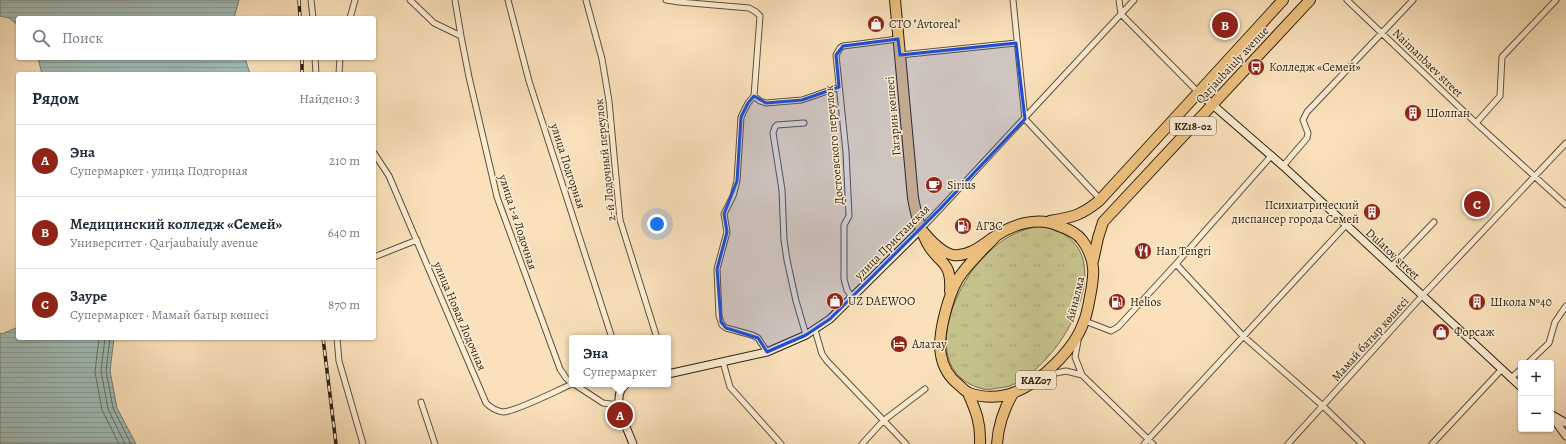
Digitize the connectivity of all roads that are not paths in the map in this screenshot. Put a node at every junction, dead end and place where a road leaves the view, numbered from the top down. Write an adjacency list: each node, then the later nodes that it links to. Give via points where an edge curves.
1 (311, 0): 19 (street)
2 (355, 0): 20 (street)
3 (410, 0): 22 (street, via 434,23)
4 (455, 0): 22 (street, улица 1-я Лодочная)
5 (508, 0): 61 (street, улица Подгорная, via 529,81)
6 (586, 0): 62 (street, 2-й Лодочный переулок, via 602,59 609,101 620,220)
7 (666, 0): 17 (street)
8 (895, 0): 23 (highway, Гагарин көшесі / KAZ07)
9 (1013, 0): 24 (street)
10 (1119, 0): 18 (street)
11 (1134, 0): 18 (street, улица Пристанская)
12 (1282, 0): 31 (highway, Qarjaubaiuly avenue / KZ18-02)
13 (1310, 0): 33 (highway, Qarjaubaiuly avenue / KZ18-02)
14 (1347, 0): 21 (street, Naimanbaev street)
15 (1413, 0): 21 (street)
16 (1556, 0): 36 (street, via 1502,57 1500,96)
17 (679, 1): 32 (street, via 749,8 760,16)
18 (1121, 14): 31 (street); 34 (street, улица Пристанская)
19 (313, 16)
20 (351, 16)
21 (1382, 33): 36 (street, Naimanbaev street); 40 (street, via 1304,116 1307,138)
22 (462, 36): 75 (street, улица 1-я Лодочная, via 497,197 560,369)
23 (898, 39): 25 (highway, Гагарин көшесі / KAZ07); 30 (street, Достоевского переулок, via 840,48 836,55)
24 (1016, 44): 25 (street); 34 (street)
25 (900, 55): 47 (highway, Гагарин көшесі / KAZ07, via 913,198 916,218)
26 (315, 60): 28 (street)
27 (340, 60): 29 (street)
28 (316, 72)
29 (340, 72)
30 (839, 87): 32 (street, via 802,100 766,103); 56 (street, Достоевского переулок, via 849,216 844,225 844,279)
31 (1198, 92): 33 (street, Dulatov street); 42 (highway, Qarjaubaiuly avenue / KZ18-02)
32 (754, 96): 66 (street, via 741,117 737,181 724,214 727,232 717,269 719,316 726,328 758,338)
33 (1214, 104): 38 (street, Dulatov street); 51 (highway, Qarjaubaiuly avenue / KZ18-02, via 1103,222)
34 (1025, 119): 42 (street); 47 (street, улица Пристанская)
35 (804, 123): 63 (street, via 778,125 772,133 782,190 787,260)
36 (1476, 123): 41 (street, Naimanbaev street)
37 (1566, 143): 41 (street, Мамай батыр көшесі)
38 (1272, 155): 40 (street, Dulatov street); 52 (street)
39 (376, 156): 49 (street, улица Новая Лодочная, via 389,176)
40 (1283, 166): 46 (street, Dulatov street)
41 (1535, 177): 43 (street, Naimanbaev street); 55 (street, Мамай батыр көшесі)
42 (1100, 199): 44 (highway, Qarjaubaiuly avenue / KZ18-02, via 1085,212)
43 (1566, 205)
44 (1050, 222): 48 (highway, Айналма / KAZ07, via 1032,221); 51 (highway, Айналма / KAZ07, via 1074,232 1082,240)
45 (1434, 222): 53 (street)
46 (1346, 225): 53 (street, Dulatov street); 64 (street)
47 (921, 229): 48 (highway, KAZ07, via 933,243 954,255 969,253); 54 (highway, KAZ07, via 930,248 949,271); 56 (street, улица Пристанская)
48 (996, 236): 54 (highway, Айналма / KAZ07, via 970,263)
49 (417, 240): 50 (street); 77 (street, улица Новая Лодочная, via 486,403 491,408 503,412 510,411)
50 (376, 256)
51 (1093, 261): 58 (highway, Айналма / KAZ07, via 1094,276)
52 (1176, 264): 58 (street, via 1118,327 1111,330); 64 (street)
53 (1391, 268): 55 (street, Dulatov street)
54 (950, 296): 81 (highway, Айналма / KAZ07, via 941,327 940,355 950,378)
55 (1422, 296): 69 (street, Dulatov street); 85 (street, Мамай батыр көшесі)
56 (852, 297): 59 (street, улица Пристанская)
57 (1566, 306): 67 (street, via 1555,322 1549,343)
58 (1085, 321): 60 (highway, Айналма / KAZ07)
59 (816, 330): 63 (street, улица Пристанская); 88 (street, via 822,354 827,361)
60 (1079, 334): 72 (street, via 1075,356); 74 (highway, Айналма / KAZ07, via 1060,360)
61 (611, 335)
62 (656, 335)
63 (806, 335): 66 (street, улица Пристанская)
64 (1243, 336): 85 (street); 91 (street)
65 (337, 340): 92 (street, via 339,361)
66 (767, 352): 68 (street, улица Пристанская)
67 (1531, 360)
68 (723, 362): 70 (street, улица Пристанская); 95 (street, via 730,387)
69 (1502, 369): 73 (street, Dulatov street); 104 (street)
70 (671, 372)
71 (1518, 372): 73 (street)
72 (1082, 375): 74 (street, via 1066,371 1051,373); 91 (street)
73 (1512, 378): 76 (street, Dulatov street)
74 (1037, 379): 82 (highway, Айналма / KAZ07)
75 (569, 381)
76 (1518, 384)
77 (569, 385)
78 (577, 387): 84 (street, улица 1-я Лодочная, via 603,403)
79 (622, 387): 84 (street)
80 (925, 389): 88 (street)
81 (968, 392): 82 (highway, Айналма / KAZ07, via 990,397); 98 (highway, KAZ07, via 977,412)
82 (1013, 393): 99 (highway, KAZ07, via 1006,405)
83 (421, 402): 93 (street)
84 (618, 405): 94 (street)
85 (1323, 406): 102 (street, Мамай батыр көшесі); 103 (street)
86 (1554, 417): 89 (street)
87 (1554, 419): 90 (street)
88 (883, 421): 96 (street); 97 (street)
89 (1566, 423)
90 (1566, 436)
91 (1148, 439): 100 (street); 101 (street)
92 (363, 444)
93 (435, 444)
94 (633, 444)
95 (781, 444)
96 (862, 444)
97 (906, 444)
98 (980, 444)
99 (997, 444)
100 (1144, 444)
101 (1153, 444)
102 (1288, 444)
103 (1362, 444)
104 (1432, 444)

